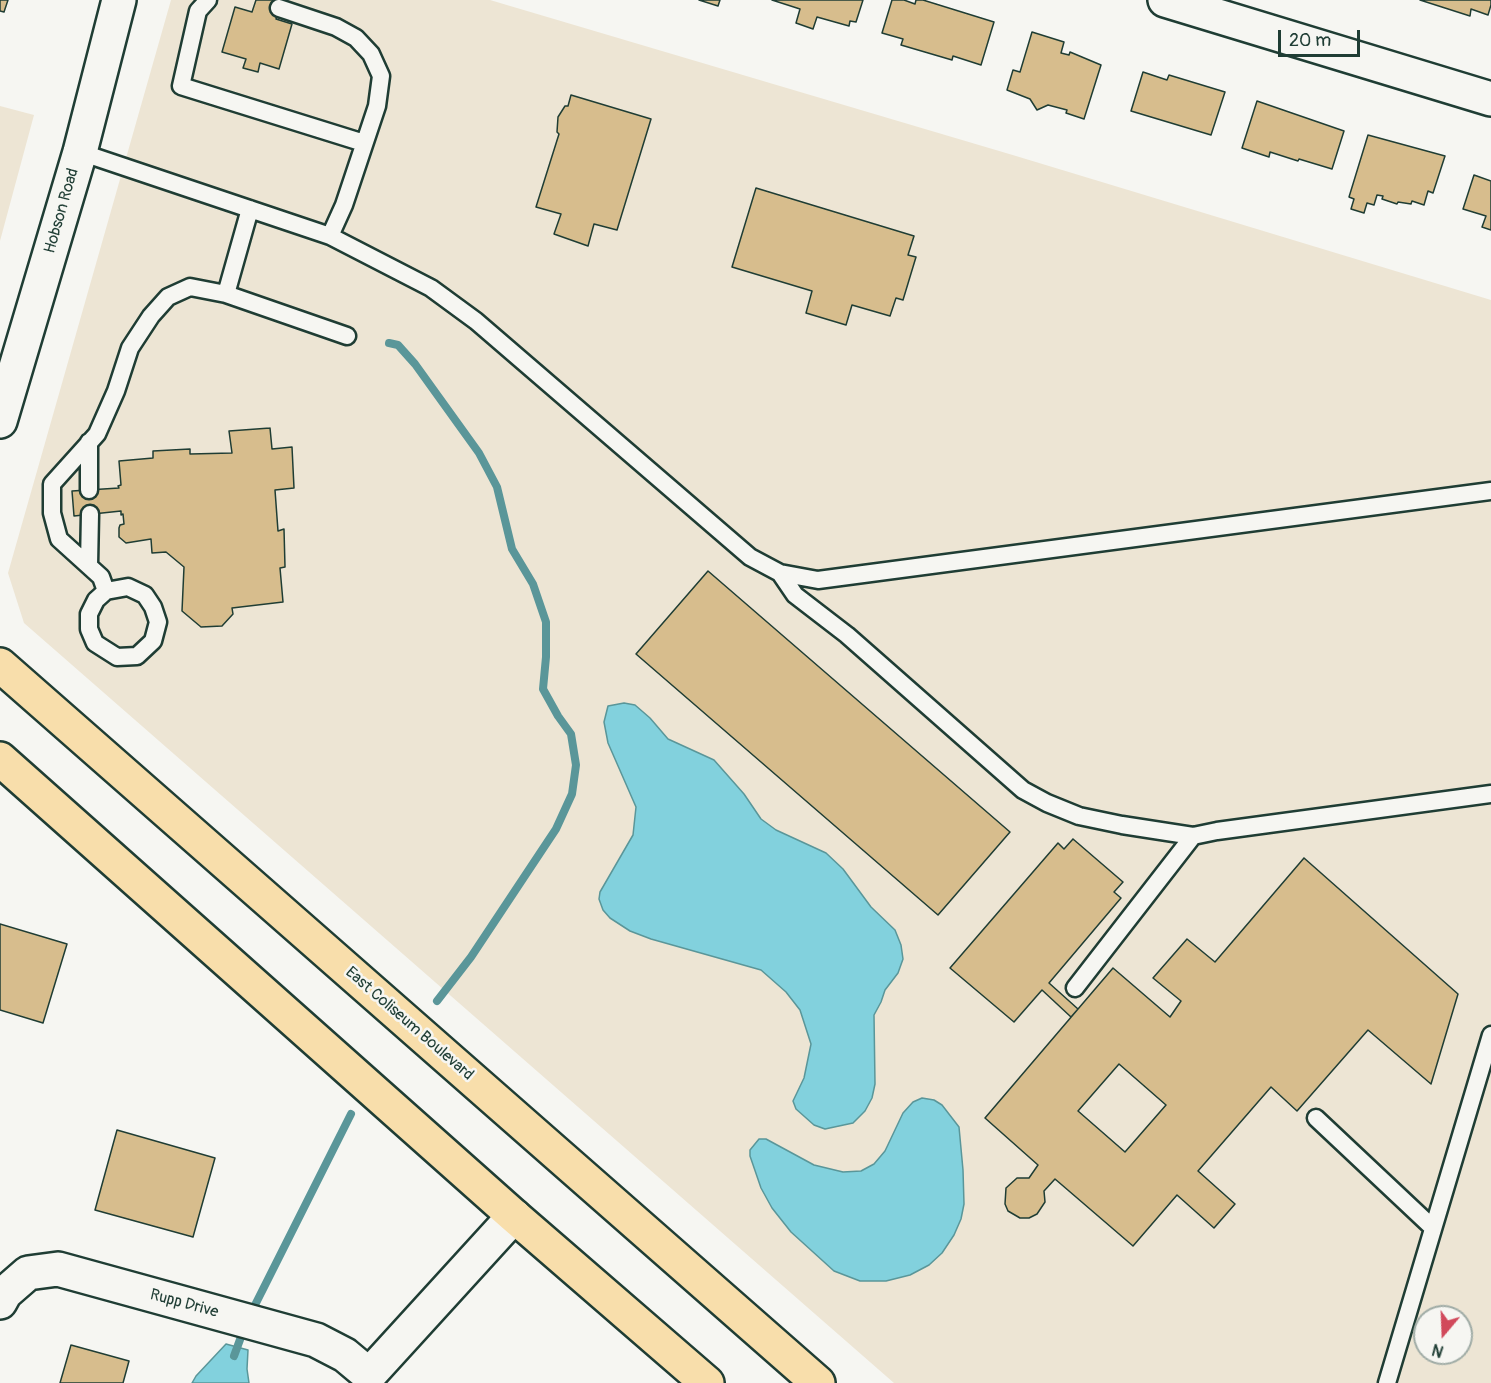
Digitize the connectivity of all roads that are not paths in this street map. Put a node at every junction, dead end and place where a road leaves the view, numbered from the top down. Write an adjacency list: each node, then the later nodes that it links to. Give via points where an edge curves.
1 (119, 0): 7 (street, Hobson Road)
2 (208, 0): 6 (lane, via 198,11 181,86)
3 (1165, 0): 5 (street)
4 (279, 8): 6 (lane, via 336,27 356,38 371,54 381,76 377,106)
5 (1491, 99)
6 (364, 143): 9 (lane)
7 (80, 152): 8 (lane); 12 (street, Hobson Road)
8 (250, 209): 9 (lane); 10 (lane)
9 (330, 236): 19 (lane, via 431,288 458,308 750,557)
10 (226, 294): 11 (lane); 14 (lane, via 190,287 168,297 130,348 116,391 97,434)
11 (347, 336)
12 (7, 369): 13 (street, Hobson Road)
13 (0, 421)
14 (89, 442): 15 (lane); 18 (lane, via 52,484 52,513 59,539)
15 (89, 490)
16 (1491, 490): 19 (lane, via 818,580)
17 (90, 514): 18 (lane)
18 (89, 565): 20 (lane, via 101,577)
19 (780, 573): 24 (lane, via 795,595 847,635 1023,790 1079,816)
20 (106, 591): 20 (lane, via 89,614 89,629 95,643 117,657 137,656 153,641 158,622 153,607 145,595 129,587)
21 (0, 665): 33 (highway, East Coliseum Boulevard)
22 (0, 759): 28 (highway)
23 (1491, 794): 24 (lane)
24 (1193, 836): 25 (lane)
25 (1076, 988)
26 (1491, 1035): 29 (lane)
27 (1316, 1118): 29 (lane)
28 (513, 1216): 31 (street, Rupp Drive); 32 (highway)
29 (1434, 1228): 34 (lane)
30 (0, 1302): 31 (street, Rupp Drive, via 27,1273 58,1269 316,1340 345,1355)
31 (372, 1379)
32 (706, 1383)
33 (818, 1383)
34 (1387, 1383)

